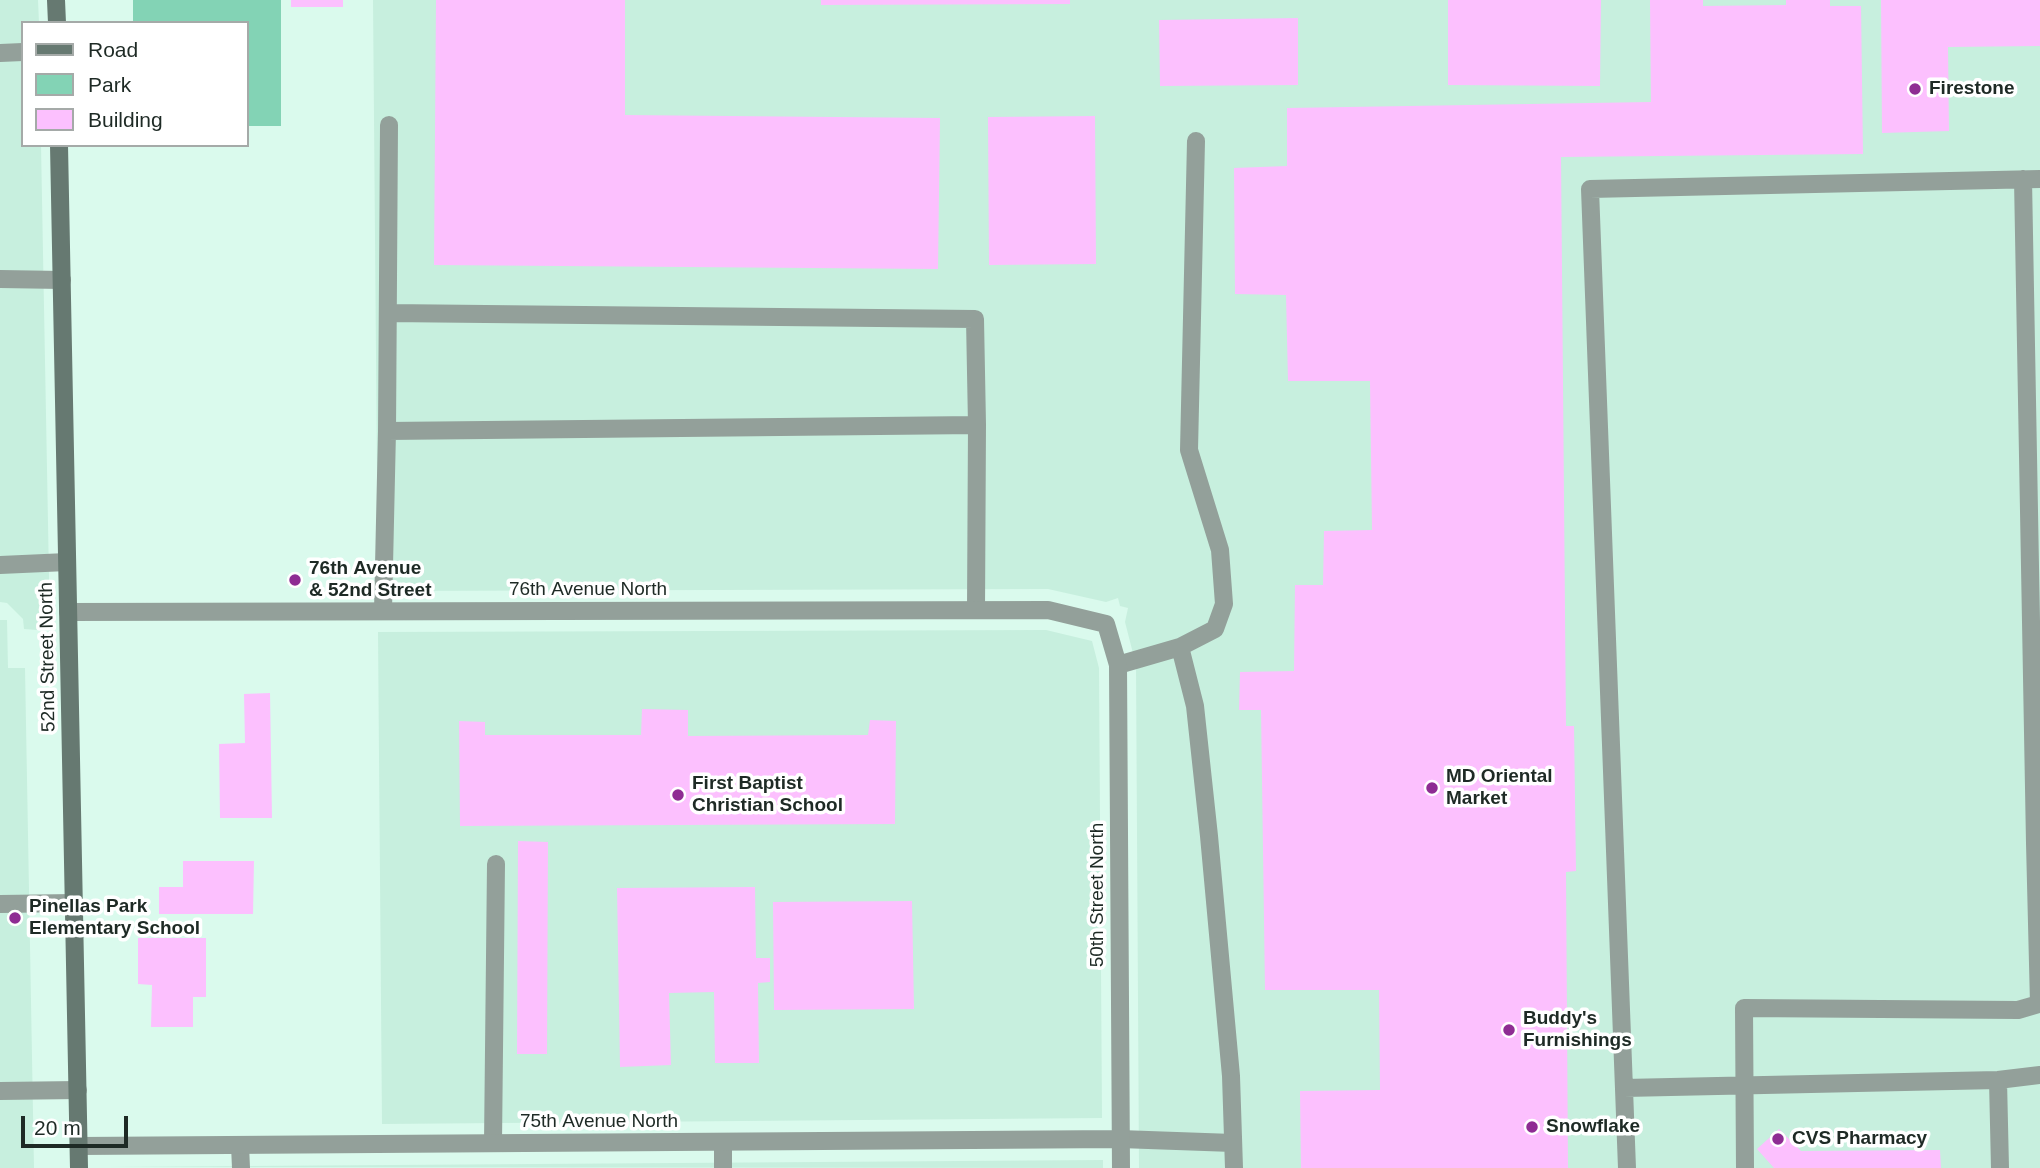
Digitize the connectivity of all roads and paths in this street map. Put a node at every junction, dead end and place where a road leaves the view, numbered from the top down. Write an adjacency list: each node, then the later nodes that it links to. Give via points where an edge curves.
1 (57, 0): 2 (street)
2 (57, 21)
3 (21, 52): 4 (street)
4 (0, 53)
5 (389, 125): 11 (street)
6 (1196, 141): 20 (street, via 1189,450 1220,550 1224,604 1215,629)
7 (59, 147): 10 (street, 52nd Street North)
8 (2032, 179): 22 (street); 29 (street, via 1590,189)
9 (0, 279): 10 (street)
10 (62, 280): 14 (street, 52nd Street North)
11 (388, 313): 12 (street, via 975,319); 13 (street)
12 (977, 425): 13 (street); 16 (street)
13 (387, 430): 17 (street)
14 (67, 562): 15 (street); 18 (street, 52nd Street North)
15 (0, 565)
16 (976, 610): 17 (street, 76th Avenue North); 19 (street, 76th Avenue North, via 1048,610)
17 (383, 611): 18 (street, 76th Avenue North)
18 (68, 612): 24 (street, 52nd Street North)
19 (1106, 624): 21 (street, 50th Street North)
20 (1180, 647): 21 (street); 35 (street, via 1195,706 1209,835)
21 (1118, 665): 32 (street, 50th Street North)
22 (2038, 843): 28 (street, via 2039,1004 2018,1010 1744,1008)
23 (496, 864): 34 (street)
24 (74, 903): 25 (street); 30 (street, 52nd Street North)
25 (0, 904)
26 (2040, 1075): 27 (street)
27 (1998, 1080): 28 (street); 45 (street)
28 (1743, 1086): 29 (street); 44 (street)
29 (1624, 1088): 43 (street)
30 (78, 1090): 31 (street); 37 (street, 52nd Street North)
31 (0, 1091)
32 (1120, 1139): 33 (street, 75th Avenue North); 35 (street, 75th Avenue North); 41 (street, 50th Street North)
33 (723, 1142): 34 (street, 75th Avenue North); 40 (street)
34 (493, 1143): 36 (street, 75th Avenue North)
35 (1233, 1143): 42 (street)
36 (240, 1145): 37 (street, 75th Avenue North); 39 (street)
37 (79, 1146): 38 (street, 52nd Street North)
38 (79, 1168)
39 (240, 1168)
40 (723, 1168)
41 (1121, 1168)
42 (1234, 1168)
43 (1628, 1168)
44 (1745, 1168)
45 (2000, 1168)

